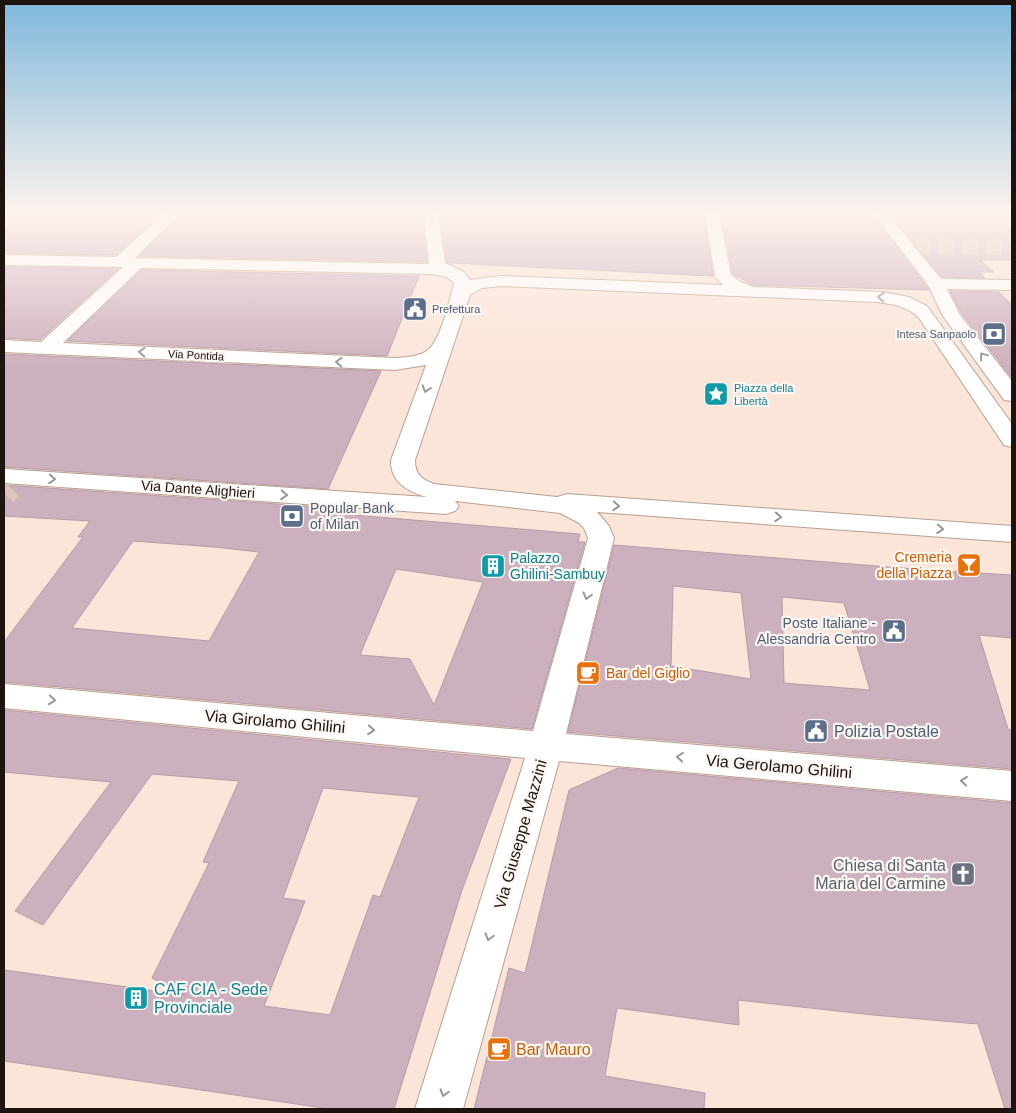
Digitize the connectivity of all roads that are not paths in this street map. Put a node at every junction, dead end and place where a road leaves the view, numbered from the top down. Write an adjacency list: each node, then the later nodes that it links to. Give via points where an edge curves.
1 (126, 265): 12 (street)
2 (243, 265): 6 (street)
3 (437, 265): 6 (street)
4 (721, 265): 9 (street, via 724,279 740,288)
5 (921, 265): 7 (street)
6 (440, 270): 10 (street, via 463,280)
7 (936, 284): 8 (street); 14 (street, one-way to 7, via 952,316)
8 (1012, 285)
9 (763, 292): 10 (street, via 497,281 473,285); 15 (street, one-way to 9, via 919,308 882,297)
10 (460, 294): 13 (street)
11 (4, 346): 12 (street, Via Pontida)
12 (46, 348): 13 (street, Via Pontida, one-way to 12, via 424,360 405,364)
13 (440, 348): 17 (street, one-way to 17, via 402,467 407,478 416,485)
14 (1010, 389)
15 (1012, 440)
16 (11, 480): 18 (street, Via Dante Alighieri, one-way to 18)
17 (445, 493): 18 (street); 19 (street, one-way to 19)
18 (555, 509): 21 (street, Via Giuseppe Mazzini, one-way to 21, via 580,512 594,523 601,538)
19 (1012, 534)
20 (4, 696): 21 (street, Via Girolamo Ghilini, one-way to 21)
21 (546, 746): 22 (street, Via Gerolamo Ghilini, one-way to 21); 23 (street, Via Giuseppe Mazzini, one-way to 23)
22 (1012, 786)
23 (439, 1109)

